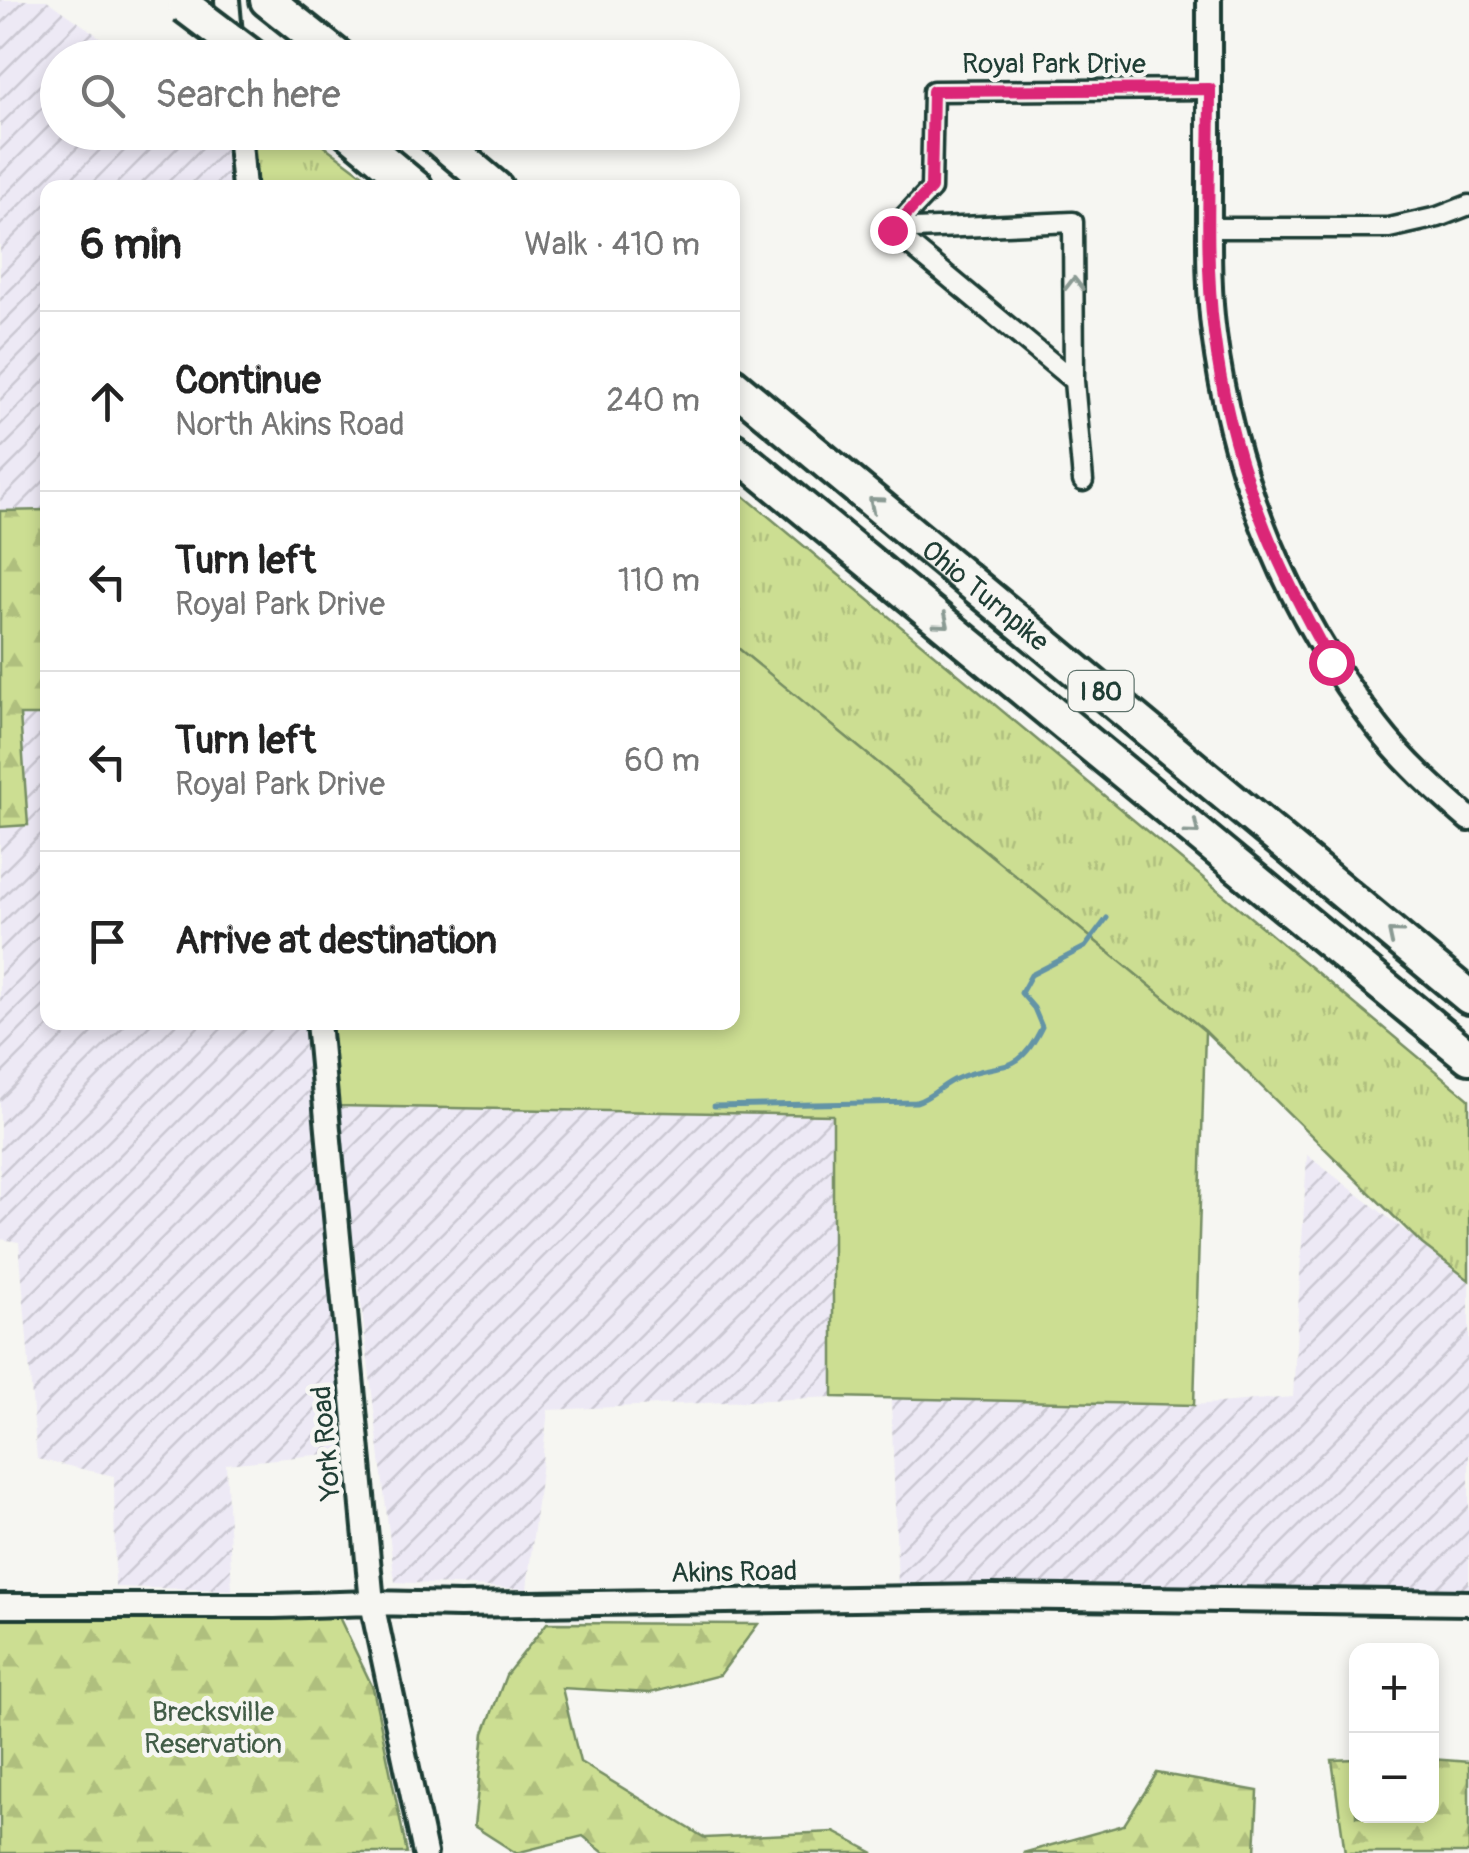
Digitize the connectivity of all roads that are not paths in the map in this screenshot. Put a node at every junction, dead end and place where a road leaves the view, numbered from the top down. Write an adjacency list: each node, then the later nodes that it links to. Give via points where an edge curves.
1 (227, 0): 5 (street)
2 (267, 0): 7 (highway)
3 (1209, 0): 8 (street)
4 (181, 3): 6 (highway, bridge)
5 (230, 40)
6 (230, 40)
7 (318, 40)
8 (1210, 89): 16 (street); 17 (street, Royal Park Drive, via 933,91 931,188)
9 (241, 150): 12 (street)
10 (371, 150): 13 (highway)
11 (451, 150): 14 (highway)
12 (243, 180)
13 (406, 180)
14 (487, 180)
15 (1469, 205): 16 (street, via 1389,228)
16 (1210, 228): 22 (street, via 1213,330 1234,441 1294,597 1378,729 1416,772)
17 (892, 230): 18 (street); 18 (street, one-way to 17, via 1074,222)
18 (1074, 381): 21 (street)
19 (740, 391): 23 (highway, Ohio Turnpike / I 80, one-way to 19)
20 (740, 456): 25 (highway, Ohio Turnpike / I 80, one-way to 25)
21 (1083, 480)
22 (1465, 808)
23 (1469, 997)
24 (319, 1030): 26 (street, York Road)
25 (1469, 1057)
26 (372, 1602): 27 (street, Akins Road, via 1003,1597); 28 (street, Akins Road); 29 (street, York Road)
27 (1469, 1603)
28 (0, 1606)
29 (424, 1853)

